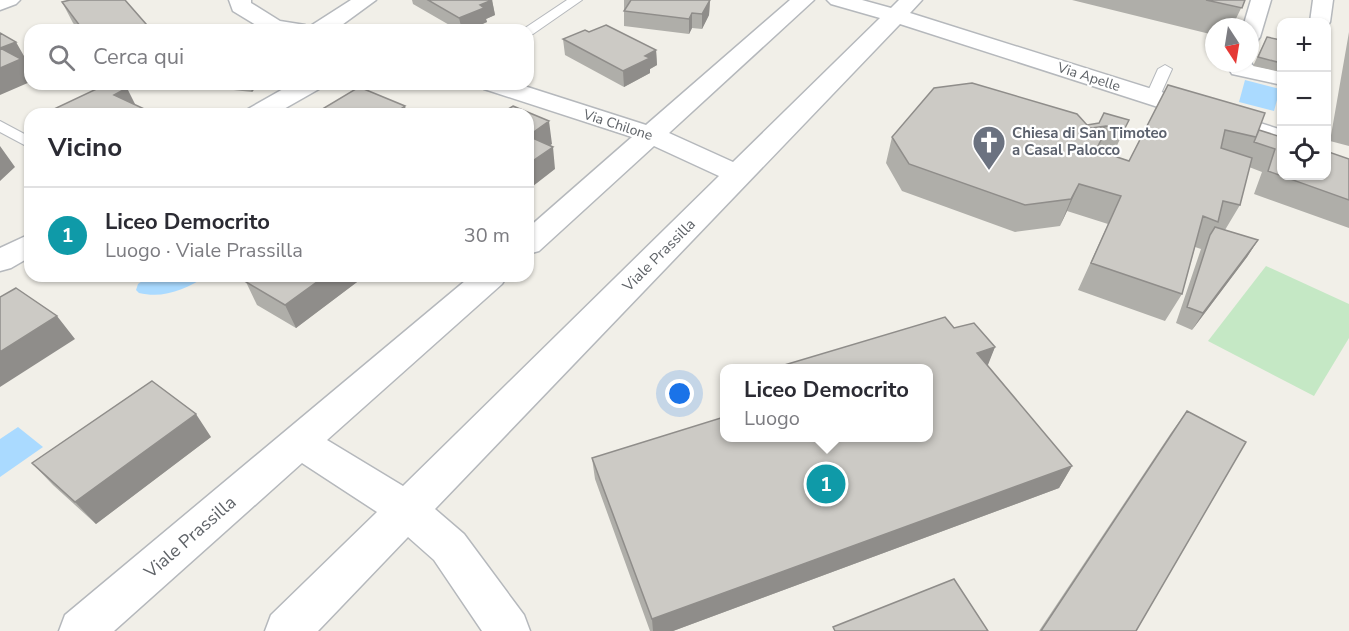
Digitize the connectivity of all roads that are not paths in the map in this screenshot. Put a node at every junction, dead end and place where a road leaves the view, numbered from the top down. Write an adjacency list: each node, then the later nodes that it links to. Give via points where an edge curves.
1 (9, 0): 9 (street)
2 (240, 0): 13 (street, via 241,6)
3 (365, 0): 14 (street)
4 (576, 0): 15 (lane)
5 (803, 0): 24 (street)
6 (838, 0): 10 (street, Via Apelle)
7 (1262, 0): 11 (street)
8 (1323, 0): 12 (street)
9 (0, 4)
10 (904, 8): 21 (street, Via Apelle); 27 (street, Viale Prassilla)
11 (1256, 18)
12 (1321, 18)
13 (269, 24)
14 (329, 24)
15 (534, 27)
16 (1165, 69): 21 (lane)
17 (1252, 72): 18 (street)
18 (1277, 78)
19 (299, 90): 22 (street)
20 (512, 90): 24 (street, Via Chilone)
21 (1152, 98): 25 (street, Via Apelle)
22 (268, 108)
23 (0, 126): 26 (lane)
24 (651, 135): 27 (street, Via Chilone); 28 (street)
25 (1277, 138)
26 (24, 140)
27 (739, 175): 33 (street, Viale Prassilla)
28 (534, 239)
29 (24, 247): 30 (street)
30 (0, 261)
31 (484, 282): 32 (street, Viale Prassilla)
32 (299, 442): 33 (street); 34 (street, Viale Prassilla)
33 (407, 510): 35 (street, Viale Prassilla); 36 (street, via 449,547)
34 (81, 631)
35 (288, 631)
36 (508, 631)

